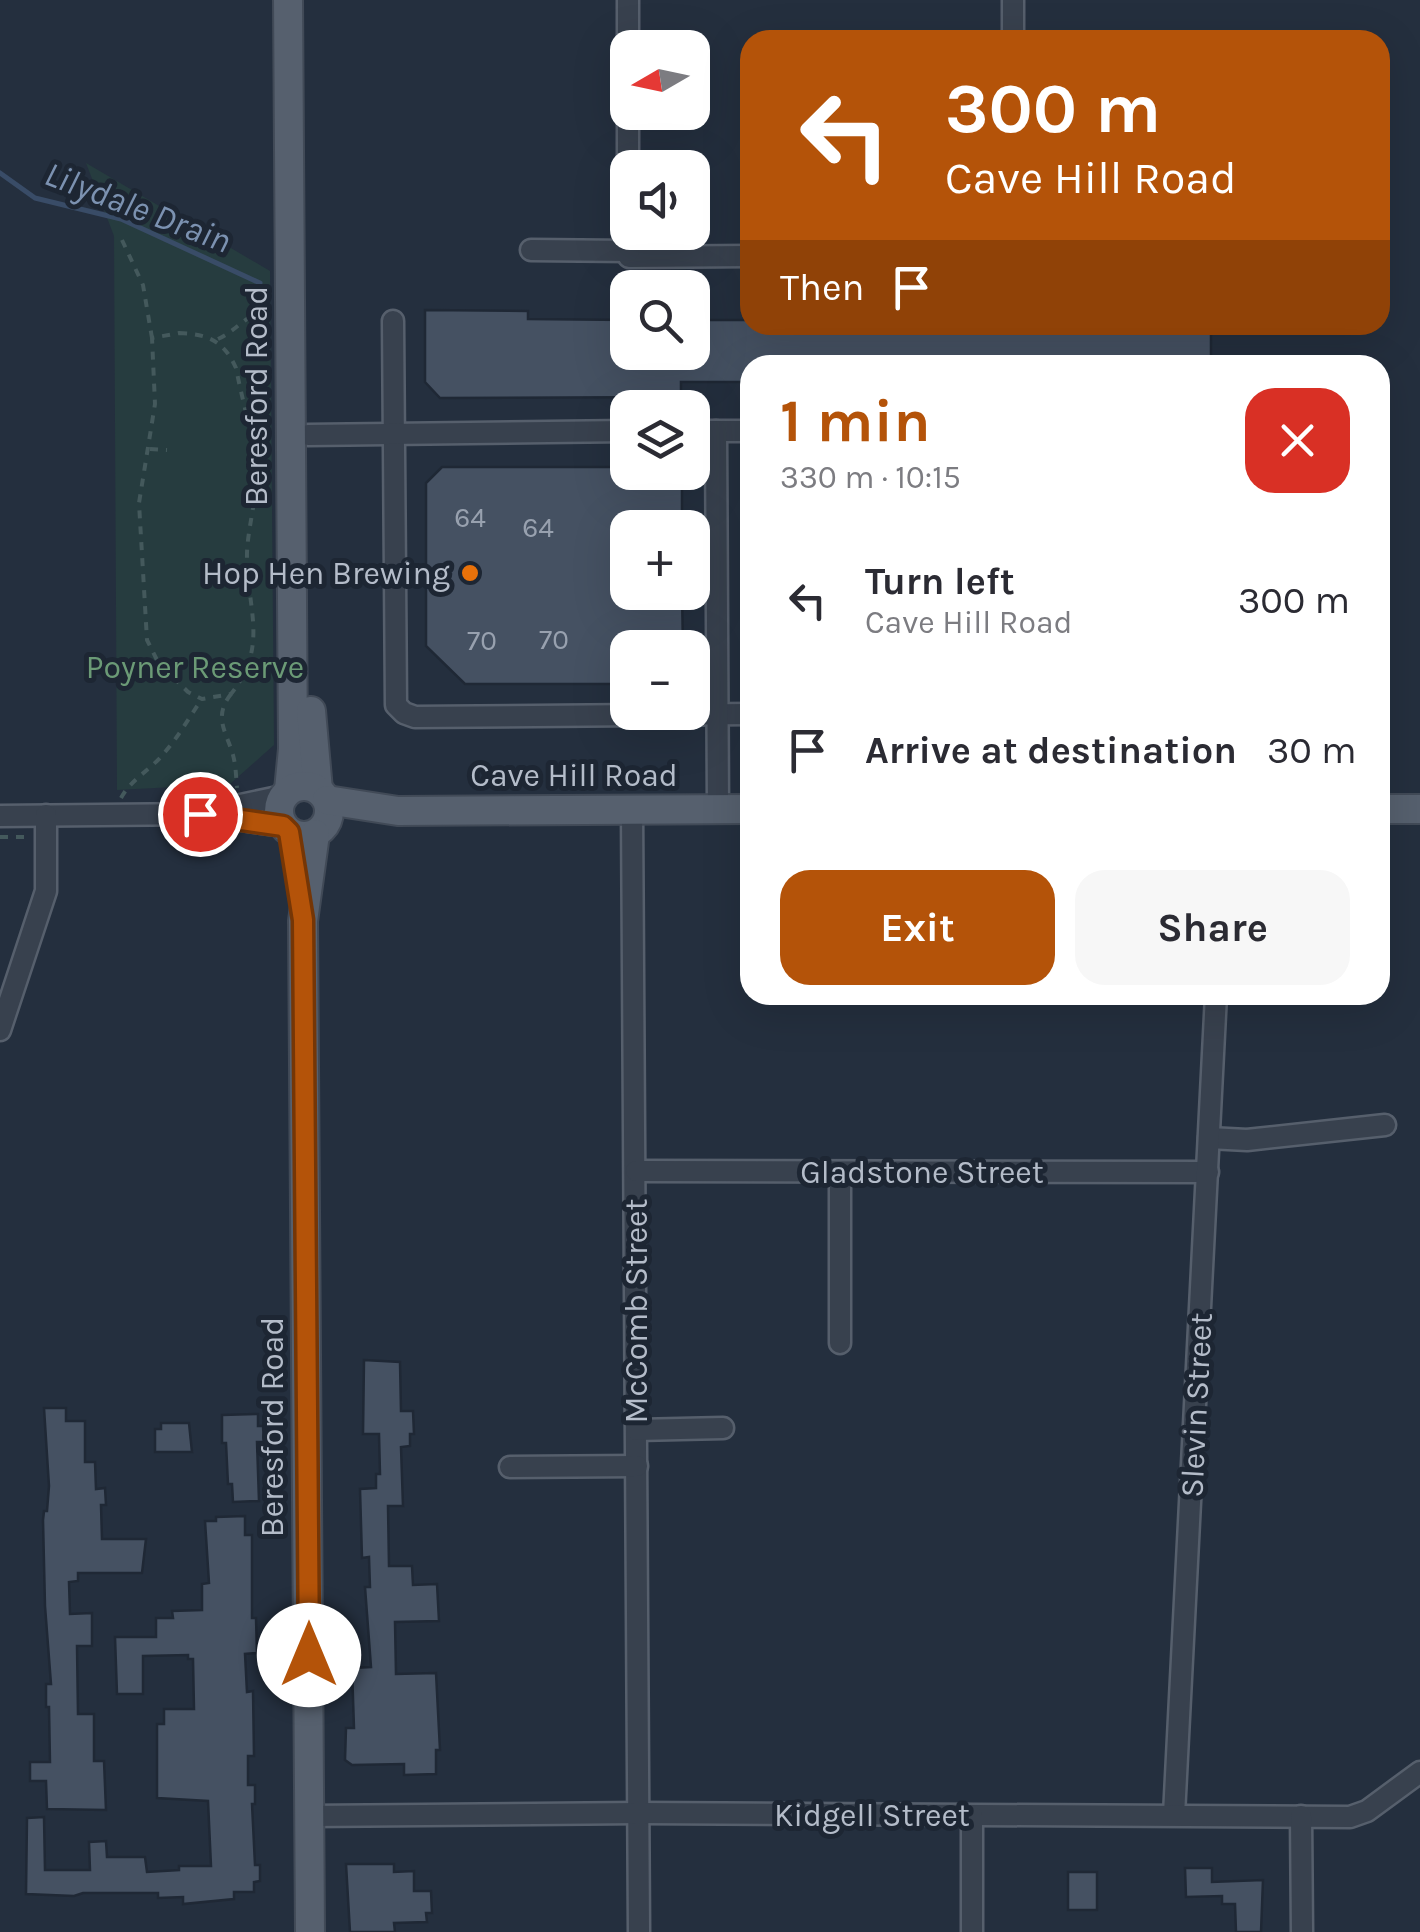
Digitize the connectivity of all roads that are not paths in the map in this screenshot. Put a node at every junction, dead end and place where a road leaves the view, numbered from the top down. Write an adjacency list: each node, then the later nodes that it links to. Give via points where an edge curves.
1 (288, 0): 20 (main road, Beresford Road, via 292,711)
2 (306, 0): 17 (main road, Beresford Road)
3 (628, 0): 5 (street)
4 (1013, 0): 6 (street)
5 (628, 30)
6 (1014, 30)
7 (610, 244): 8 (street)
8 (531, 250)
9 (629, 250): 10 (street, via 629,257)
10 (740, 256)
11 (393, 321): 16 (street)
12 (710, 431): 13 (street)
13 (716, 431): 14 (street); 19 (street)
14 (740, 431)
15 (610, 432): 16 (street)
16 (395, 433): 17 (street); 19 (street, via 396,704 404,713)
17 (308, 435): 21 (main road, Beresford Road, via 311,741)
18 (740, 714): 19 (street)
19 (718, 715): 24 (street)
20 (286, 793): 21 (main road, via 303,786); 28 (street, Cave Hill Road); 31 (main road, via 279,811)
21 (322, 795): 27 (main road, Cave Hill Road); 31 (main road, via 329,816)
22 (1420, 808): 25 (main road)
23 (632, 809): 24 (main road, Cave Hill Road); 27 (main road, Cave Hill Road); 36 (street, McComb Street)
24 (718, 809): 26 (main road, Cave Hill Road)
25 (1390, 809)
26 (740, 810)
27 (398, 811): 31 (main road, Cave Hill Road)
28 (200, 814): 29 (street, Cave Hill Road); 31 (street, Cave Hill Road)
29 (46, 815): 30 (street, Cave Hill Road); 33 (street, via 46,891)
30 (0, 816)
31 (302, 830): 47 (main road, Beresford Road)
32 (1216, 1005): 35 (street, Slevin Street)
33 (0, 1030)
34 (1384, 1125): 35 (street)
35 (1209, 1138): 38 (street, Slevin Street)
36 (636, 1171): 37 (street, Gladstone Street); 41 (street, McComb Street)
37 (840, 1172): 38 (street, Gladstone Street); 39 (street)
38 (1208, 1172): 46 (street, Slevin Street)
39 (840, 1343)
40 (723, 1428): 41 (street)
41 (637, 1430): 42 (street, McComb Street)
42 (637, 1466): 43 (street); 45 (street, McComb Street)
43 (510, 1467)
44 (1420, 1772): 49 (street, Kidgell Street, via 1368,1811)
45 (639, 1813): 47 (street, Kidgell Street); 48 (street, Kidgell Street); 51 (street, McComb Street)
46 (1174, 1815): 48 (street, Kidgell Street); 49 (street, Kidgell Street)
47 (310, 1816): 50 (main road, Beresford Road)
48 (972, 1816): 52 (street)
49 (1301, 1816): 53 (street)
50 (310, 1932)
51 (640, 1932)
52 (972, 1932)
53 (1302, 1932)

